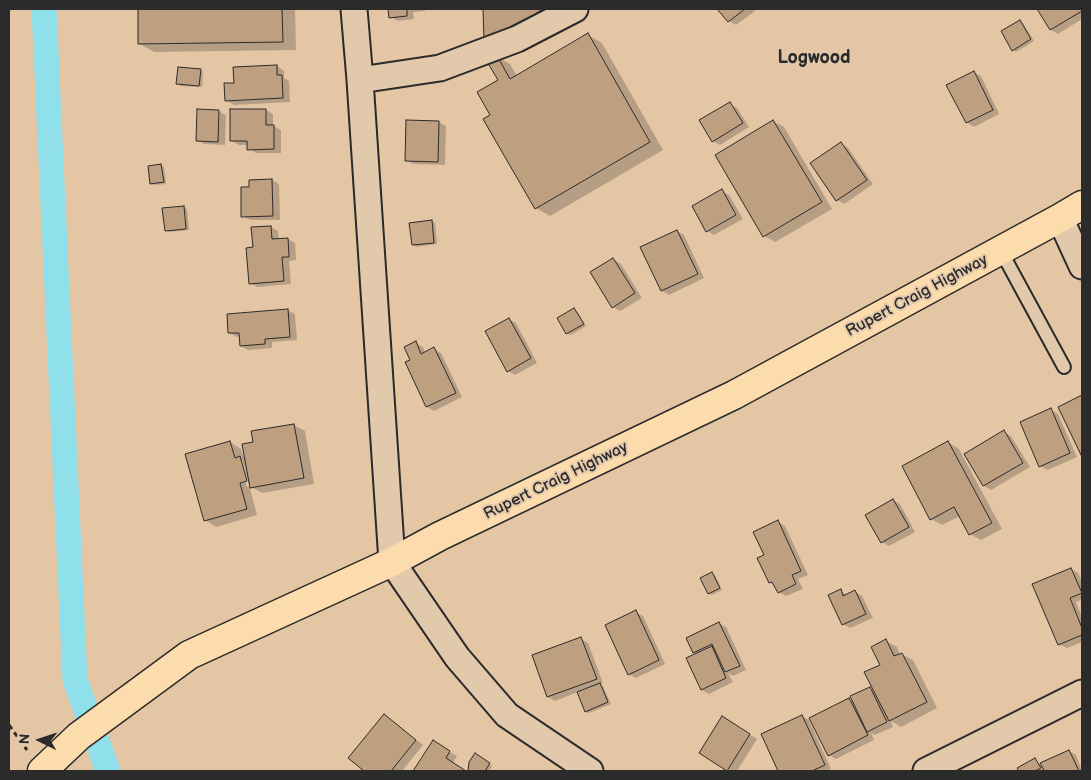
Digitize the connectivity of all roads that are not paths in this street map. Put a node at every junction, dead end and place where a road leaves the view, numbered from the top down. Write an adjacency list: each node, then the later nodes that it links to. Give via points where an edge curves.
1 (354, 9): 3 (street)
2 (575, 9): 3 (street, via 517,39 440,68)
3 (360, 80): 8 (street)
4 (1071, 212): 5 (main road, Rupert Craig Highway); 6 (street)
5 (1001, 251): 7 (lane); 8 (main road, Rupert Craig Highway, via 734,395)
6 (1082, 266)
7 (1064, 367)
8 (392, 562): 10 (main road, Rupert Craig Highway, via 189,655 79,736); 11 (street, via 456,657 507,715)
9 (1082, 693): 12 (street)
10 (42, 771)
11 (590, 771)
12 (926, 771)

